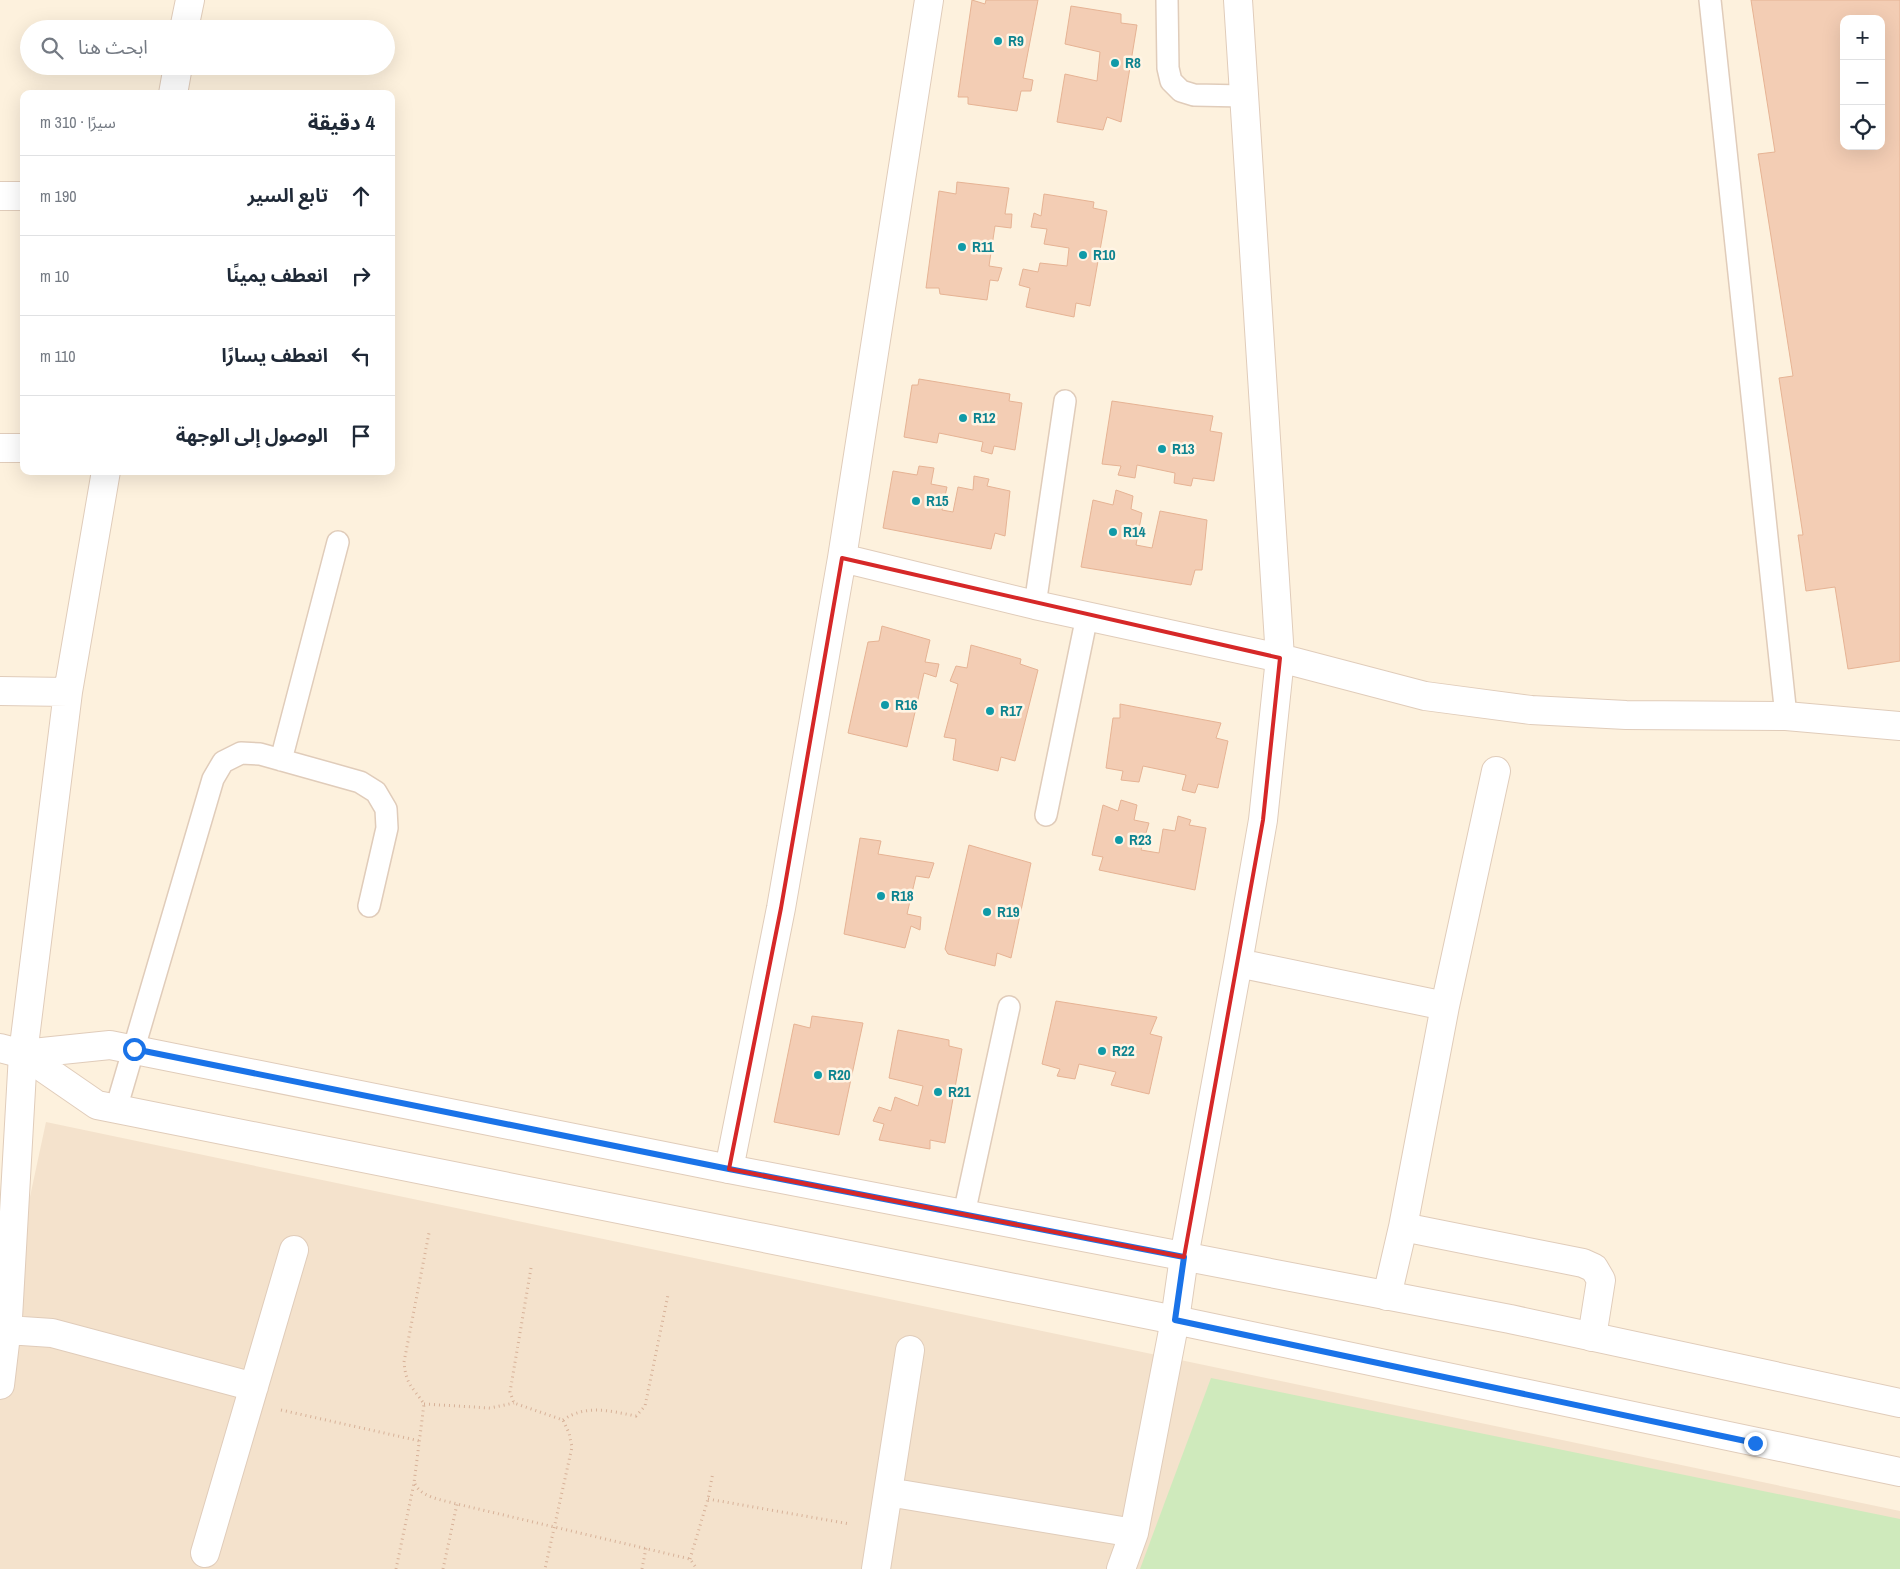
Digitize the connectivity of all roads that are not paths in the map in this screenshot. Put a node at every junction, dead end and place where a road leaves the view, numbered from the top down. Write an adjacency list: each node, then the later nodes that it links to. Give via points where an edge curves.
1 (190, 0): 6 (street)
2 (929, 0): 17 (street)
3 (1167, 0): 9 (lane, via 1171,81 1181,91 1194,95)
4 (1238, 0): 9 (street)
5 (1710, 0): 23 (lane)
6 (186, 20)
7 (176, 75): 8 (street)
8 (174, 90)
9 (1244, 96): 20 (street)
10 (0, 196): 11 (street)
11 (20, 196)
12 (1064, 401): 18 (lane)
13 (0, 448): 14 (street)
14 (20, 448)
15 (105, 475): 22 (street)
16 (338, 542): 25 (lane)
17 (842, 558): 18 (street); 35 (street, via 781,908)
18 (1035, 605): 19 (street)
19 (1087, 616): 20 (street); 27 (lane)
20 (1280, 658): 23 (street, via 1425,696 1530,710 1626,715); 29 (street, via 1263,820)
21 (0, 691): 22 (street)
22 (68, 692): 33 (street)
23 (1786, 716): 24 (street)
24 (1900, 726)
25 (281, 760): 28 (lane, via 360,782 376,792 386,809 387,828); 32 (lane, via 241,753 224,762 213,779)
26 (1496, 771): 30 (street)
27 (1046, 815)
28 (369, 906)
29 (1238, 963): 30 (street); 39 (street)
30 (1445, 1006): 37 (street)
31 (1010, 1007): 36 (lane)
32 (134, 1049): 33 (street, via 110,1044); 34 (lane); 35 (street)
33 (12, 1051): 34 (street, via 97,1105); 41 (street)
34 (116, 1109): 42 (street)
35 (729, 1169): 36 (street)
36 (964, 1214): 39 (street)
37 (1403, 1227): 40 (street); 43 (street, via 1583,1262 1594,1268 1601,1280)
38 (294, 1250): 46 (street)
39 (1184, 1257): 40 (street); 42 (street)
40 (1387, 1296): 43 (street)
41 (5, 1320): 45 (street); 46 (street)
42 (1175, 1320): 48 (street); 50 (street)
43 (1592, 1337): 47 (street)
44 (910, 1350): 49 (street)
45 (0, 1384)
46 (251, 1395): 51 (street)
47 (1900, 1403)
48 (1900, 1472)
49 (888, 1492): 50 (street); 52 (street)
50 (1134, 1533): 53 (street)
51 (205, 1553)
52 (876, 1569)
53 (1121, 1569)

